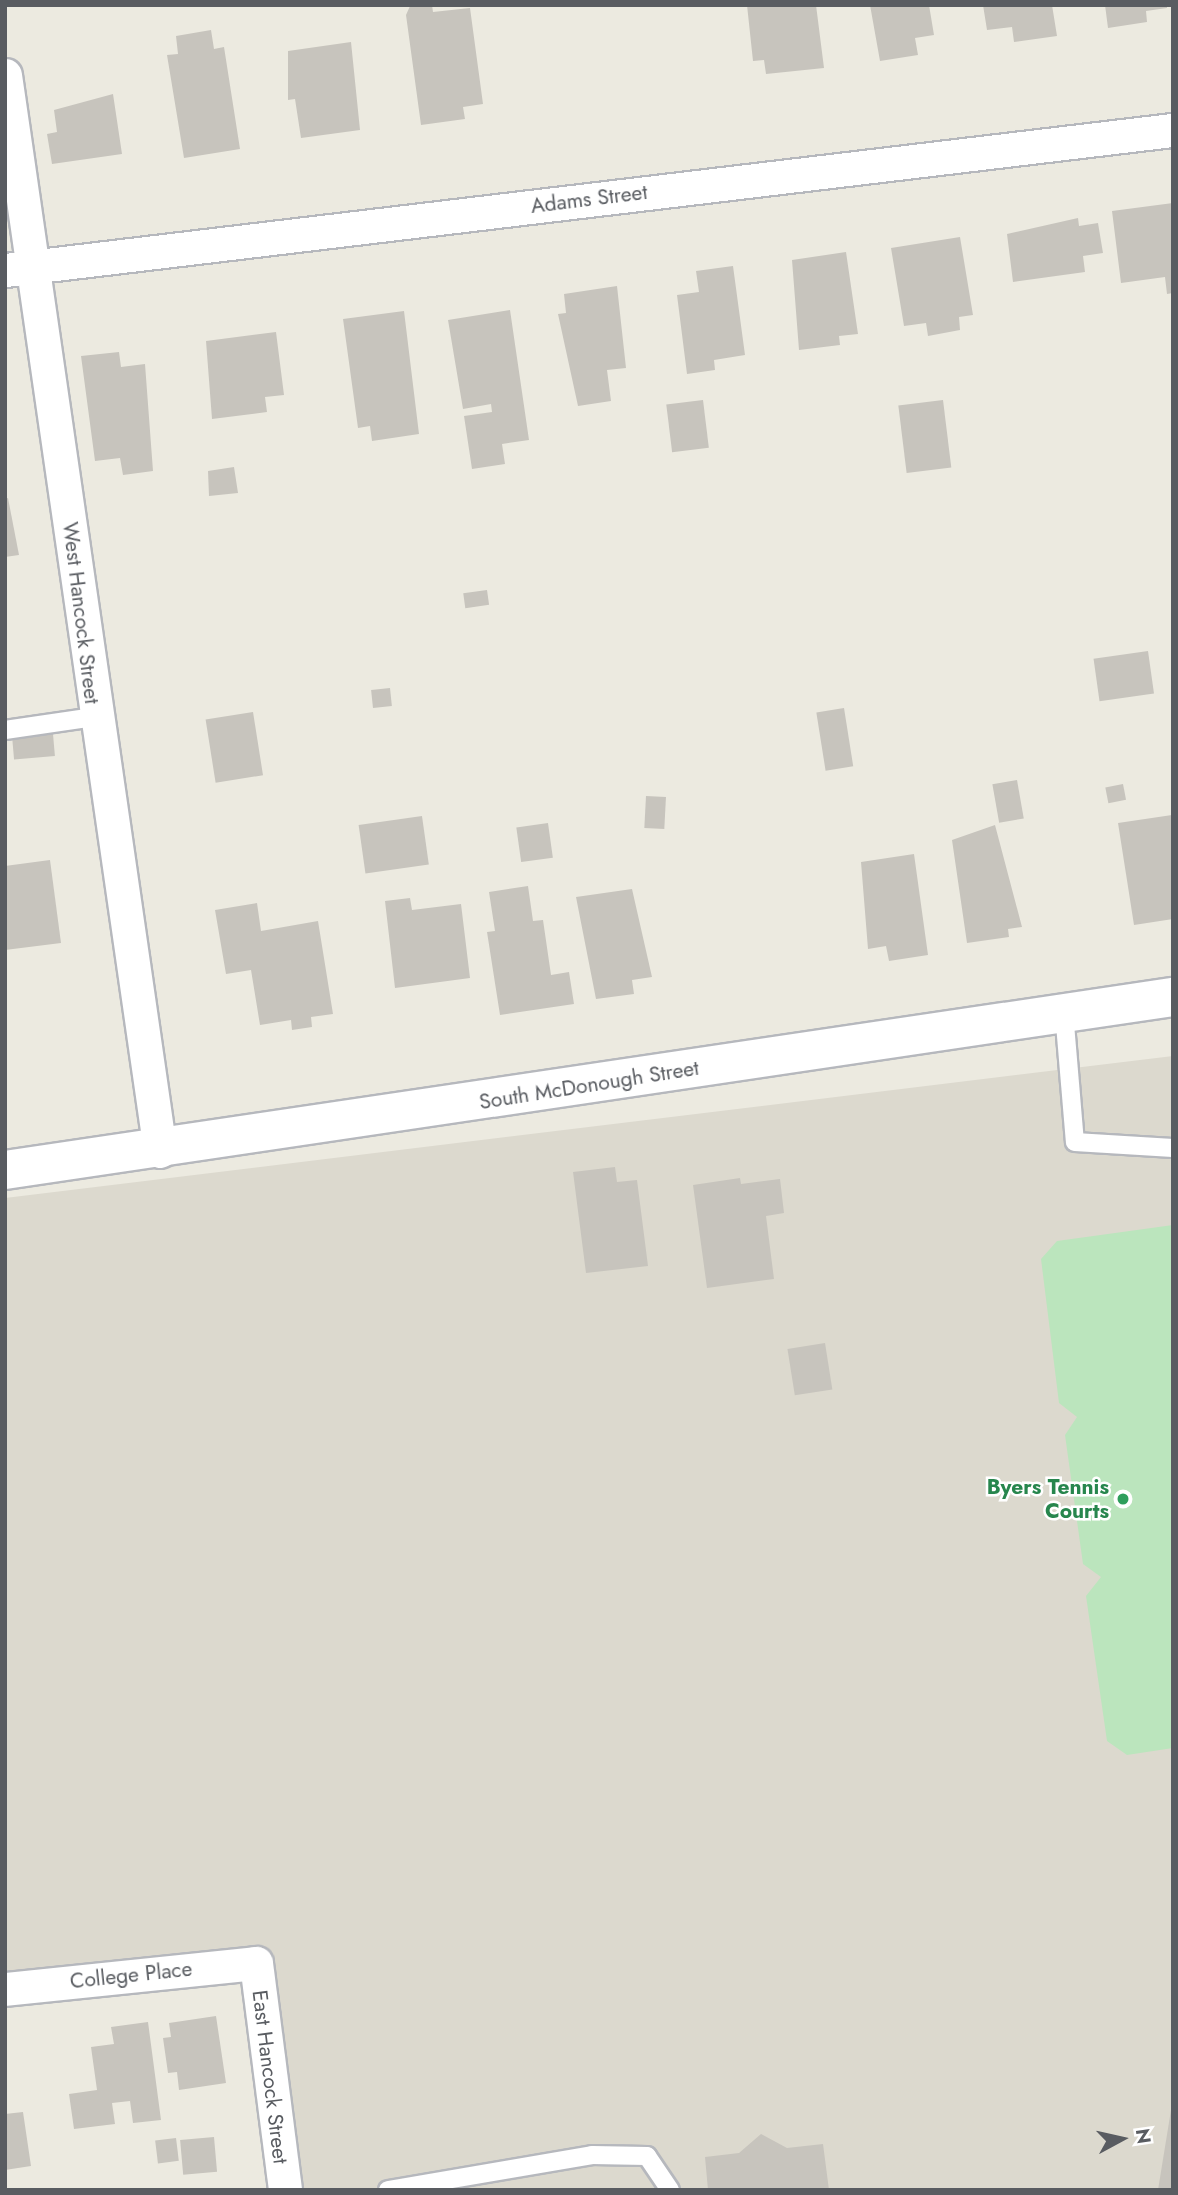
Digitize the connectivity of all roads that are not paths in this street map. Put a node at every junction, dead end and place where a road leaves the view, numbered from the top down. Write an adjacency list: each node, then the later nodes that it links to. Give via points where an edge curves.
1 (5, 75): 3 (street, West Hancock Street)
2 (1173, 130): 3 (street, Adams Street)
3 (21, 268): 4 (street, West Hancock Street)
4 (94, 718): 5 (lane); 9 (street, West Hancock Street)
5 (5, 730)
6 (1173, 997): 7 (street, South McDonough Street)
7 (1064, 1012): 8 (lane, via 1074,1142); 9 (street, South McDonough Street)
8 (1173, 1148)
9 (160, 1151): 10 (street, South McDonough Street)
10 (5, 1170)
11 (256, 1964): 12 (street, College Place); 13 (street, East Hancock Street)
12 (5, 1989)
13 (285, 2190)
14 (388, 2190): 15 (lane, via 592,2155 647,2156)
15 (670, 2190)

